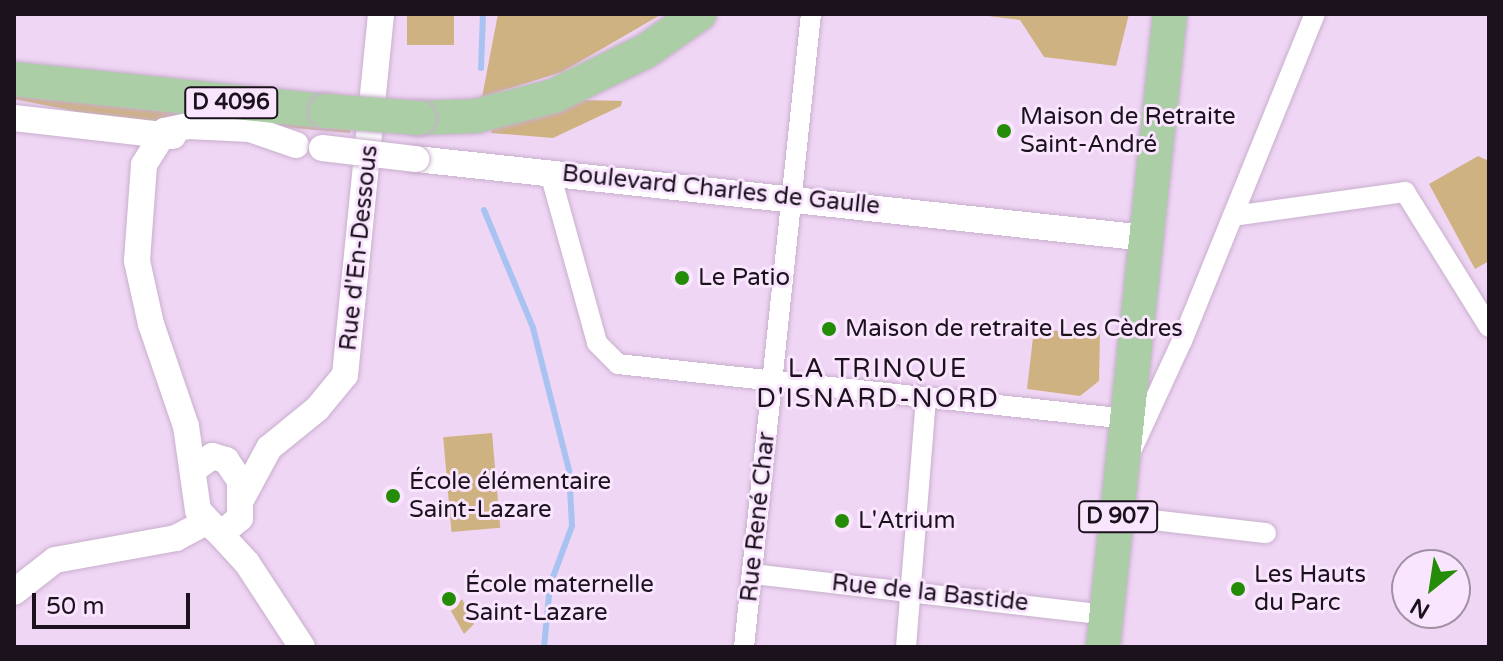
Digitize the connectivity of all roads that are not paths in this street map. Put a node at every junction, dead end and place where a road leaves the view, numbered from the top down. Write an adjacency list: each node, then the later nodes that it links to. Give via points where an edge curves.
1 (381, 14): 17 (street, Rue d'En-Dessous, via 345,375 317,409)
2 (699, 14): 6 (main road, D 4096, bridge, via 646,51 554,96 476,116 326,111)
3 (811, 14): 10 (street, Rue René Char)
4 (1170, 14): 12 (main road, D 907)
5 (1315, 14): 11 (street)
6 (14, 79)
7 (14, 116): 8 (street, Boulevard Charles de Gaulle, via 112,132)
8 (153, 145): 9 (street, Boulevard Charles de Gaulle, bridge, via 173,127 250,129 296,145); 18 (street, via 138,228 139,278 186,426)
9 (550, 173): 10 (street, Boulevard Charles de Gaulle); 14 (street, via 597,343 605,355 624,367)
10 (792, 196): 12 (street, Boulevard Charles de Gaulle); 14 (street, Rue René Char)
11 (1233, 216): 13 (street, via 1405,192); 19 (street)
12 (1146, 238): 16 (main road, D 907)
13 (1489, 327)
14 (772, 383): 15 (street); 25 (street, Rue René Char)
15 (926, 399): 16 (street); 26 (street)
16 (1128, 419): 19 (main road, D 907)
17 (269, 448): 18 (street, Rue d'En-Dessous); 20 (street, Rue d'En-Dessous)
18 (210, 462): 20 (street, via 236,472); 22 (street, via 194,498)
19 (1124, 468): 21 (main road, D 907)
20 (241, 508): 22 (street, via 227,529); 24 (street)
21 (1118, 516): 23 (street); 28 (main road, D 907)
22 (210, 526): 24 (street); 27 (street, via 176,538 55,560)
23 (1266, 533)
24 (247, 563): 29 (street)
25 (753, 574): 26 (street, Rue de la Bastide); 30 (street, Rue René Char)
26 (911, 590): 28 (street, Rue de la Bastide); 31 (street)
27 (14, 592)
28 (1105, 631)
29 (302, 647)
30 (744, 647)
31 (906, 647)

